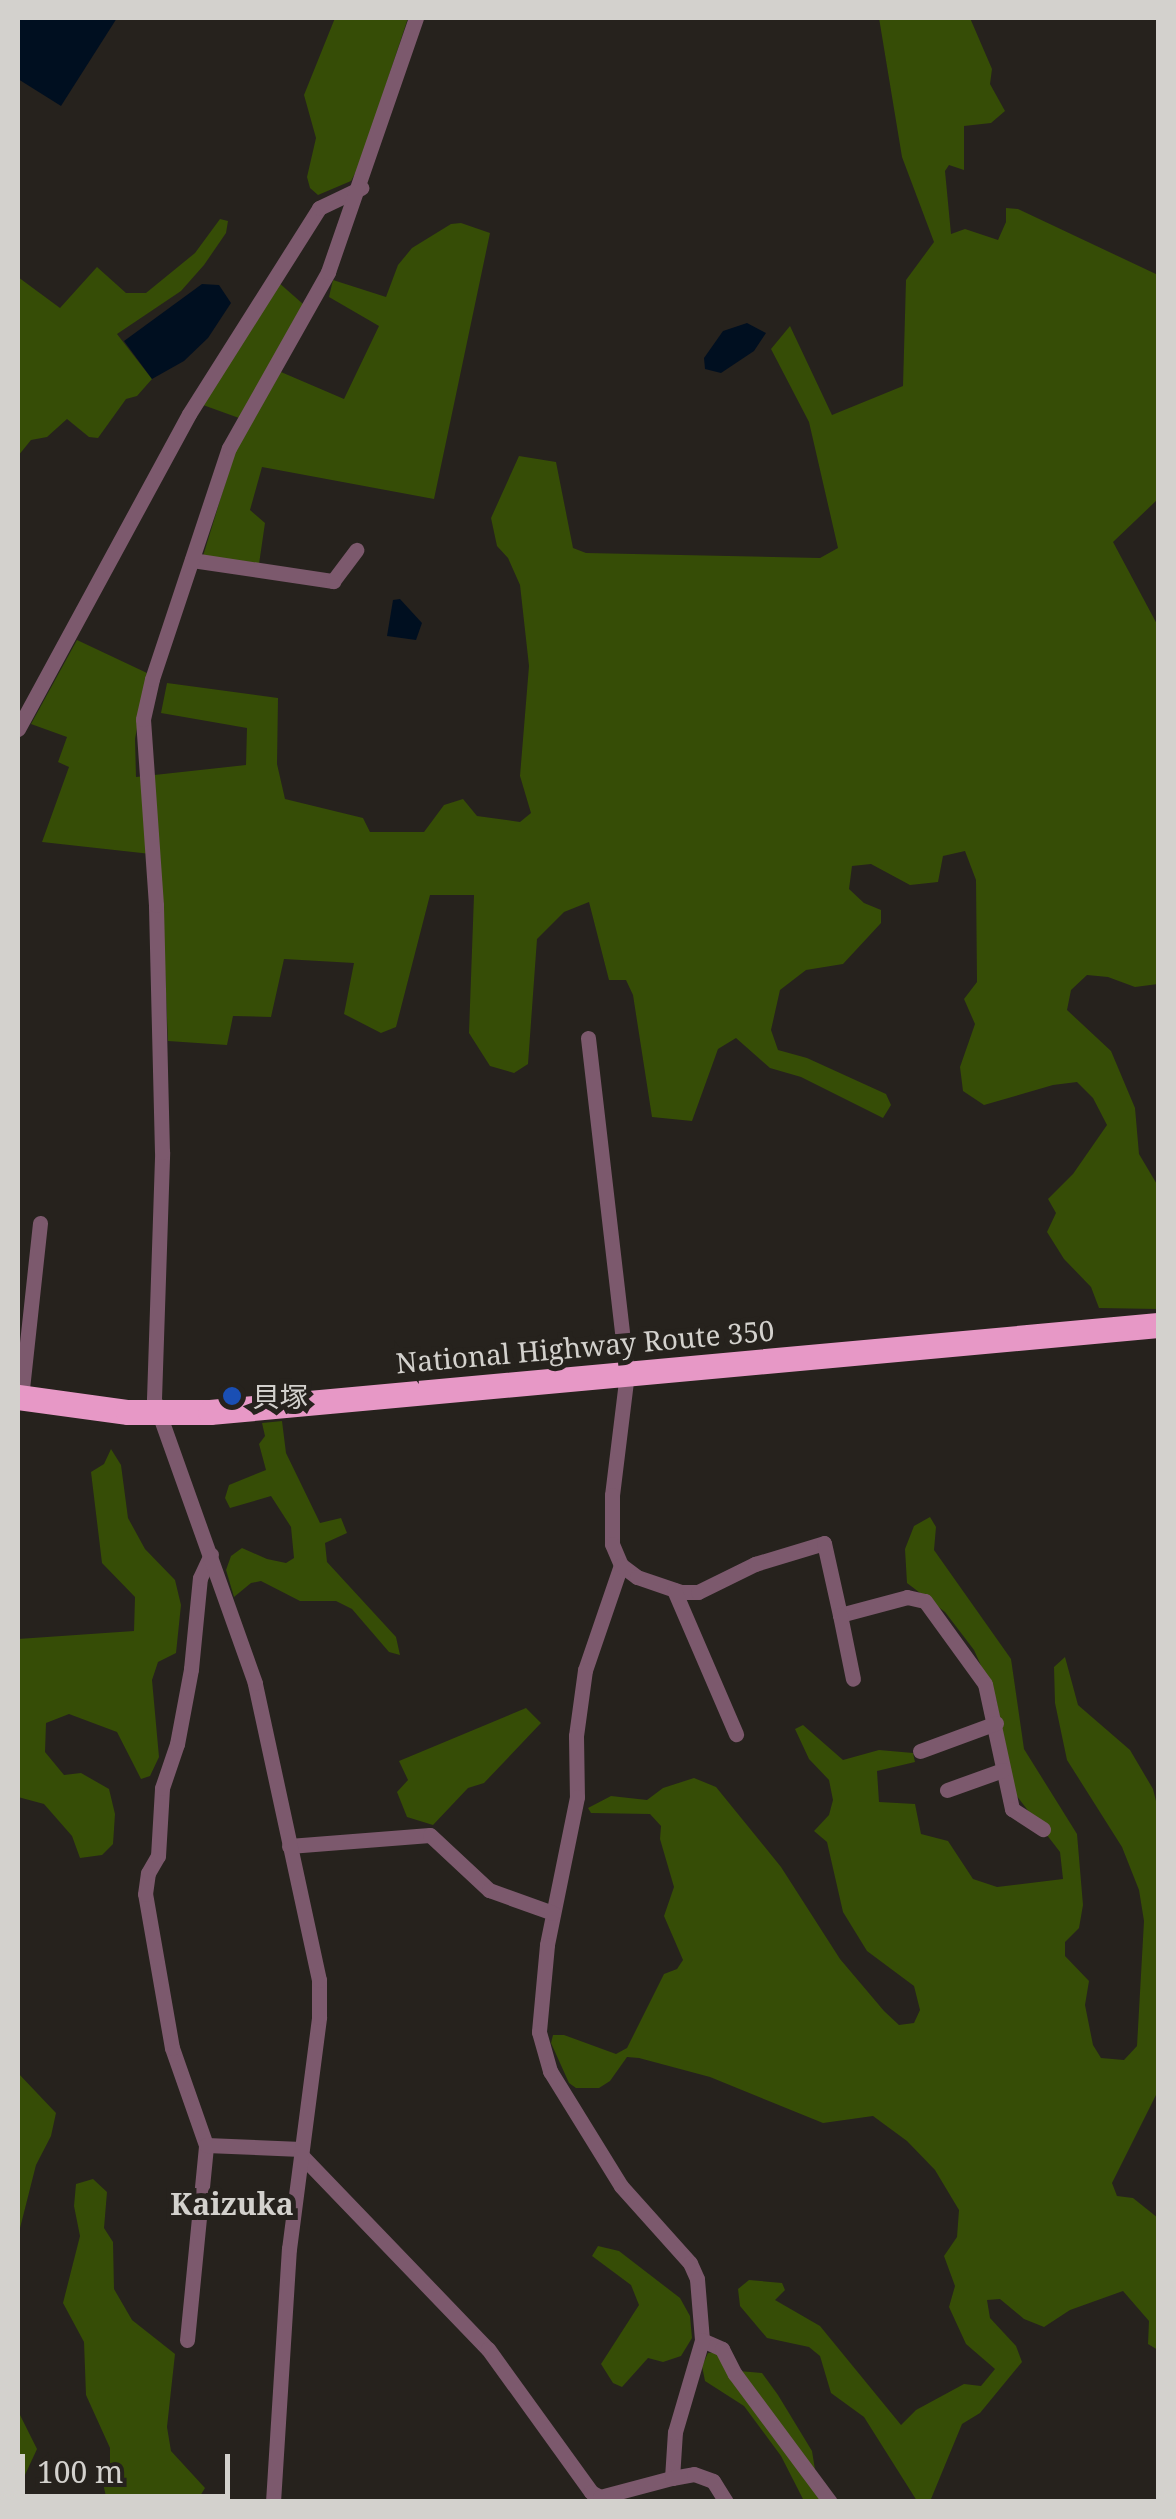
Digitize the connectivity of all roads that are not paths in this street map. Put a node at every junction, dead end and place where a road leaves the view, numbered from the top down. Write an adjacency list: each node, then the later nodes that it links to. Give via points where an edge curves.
1 (416, 18): 2 (street, via 372,135)
2 (360, 188): 4 (street, via 328,272 230,448); 5 (street, via 319,208 189,414)
3 (356, 550): 4 (street, via 333,581)
4 (192, 560): 11 (street, via 142,732 156,906 162,1152 152,1364)
5 (18, 730)
6 (588, 1038): 9 (street)
7 (40, 1223): 10 (street)
8 (1158, 1326): 9 (highway, National Highway Route 350)
9 (627, 1372): 11 (highway, National Highway Route 350, via 241,1410); 13 (street, via 612,1495 612,1544)
10 (19, 1397): 11 (highway, National Highway Route 350)
11 (156, 1412): 12 (street)
12 (211, 1554): 23 (street, via 254,1682); 25 (street, via 200,1578 191,1669 162,1788 158,1856 145,1894 172,2048)
13 (621, 1565): 14 (street); 24 (street, via 585,1670 577,1796)
14 (674, 1590): 15 (street, via 698,1592 755,1564 824,1543); 18 (street)
15 (840, 1614): 16 (street); 17 (street, via 908,1597 925,1600 986,1684)
16 (853, 1679)
17 (996, 1723): 19 (street); 20 (street)
18 (736, 1734)
19 (920, 1750)
20 (1003, 1770): 21 (street); 22 (street, via 1012,1810)
21 (947, 1790)
22 (1043, 1829)
23 (289, 1846): 24 (street, via 430,1834 489,1890); 26 (street, via 319,1980)
24 (553, 1913): 28 (street, via 539,2032 550,2071 621,2186 690,2263)
25 (206, 2144): 26 (street); 27 (street)
26 (301, 2152): 29 (street, via 488,2349 590,2492 600,2497); 30 (street, via 288,2249)
27 (187, 2340)
28 (702, 2340): 29 (street, via 675,2432); 32 (street, via 722,2348 734,2374)
29 (672, 2478): 31 (street, via 694,2474 713,2481)
30 (273, 2502)
31 (726, 2502)
32 (830, 2502)

